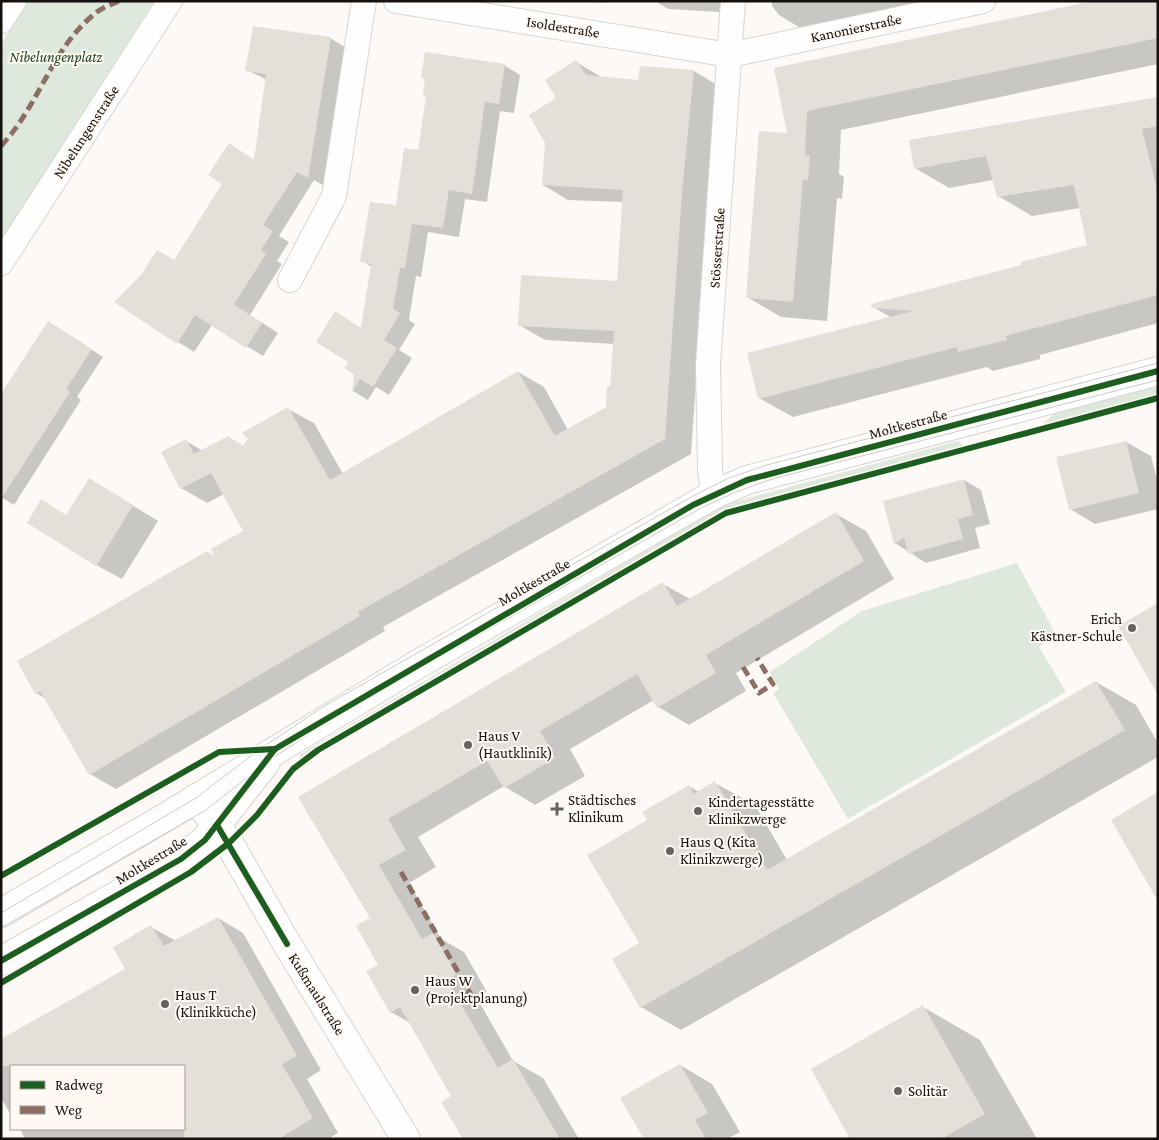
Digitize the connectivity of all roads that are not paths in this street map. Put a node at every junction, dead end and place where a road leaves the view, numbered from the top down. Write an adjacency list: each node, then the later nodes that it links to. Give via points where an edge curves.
1 (14, 1): 7 (street)
2 (170, 1): 9 (street, Nibelungenstraße)
3 (364, 1): 10 (street, via 334,196)
4 (396, 1): 8 (street, Isoldestraße)
5 (733, 1): 8 (street, Stösserstraße)
6 (983, 1): 8 (street, Kanonierstraße)
7 (1, 21)
8 (730, 55): 12 (street, Stösserstraße, via 708,365)
9 (1, 263)
10 (290, 280)
11 (1158, 372): 12 (main road, Moltkestraße, via 747,480)
12 (713, 495): 13 (main road, Moltkestraße)
13 (275, 749): 14 (main road, Moltkestraße); 15 (main road, Moltkestraße)
14 (196, 798): 15 (main road, Kußmaulstraße); 16 (main road, Moltkestraße)
15 (217, 824): 17 (main road, Moltkestraße, via 182,859); 18 (main road, Kußmaulstraße)
16 (1, 913)
17 (1, 961)
18 (406, 1139)

